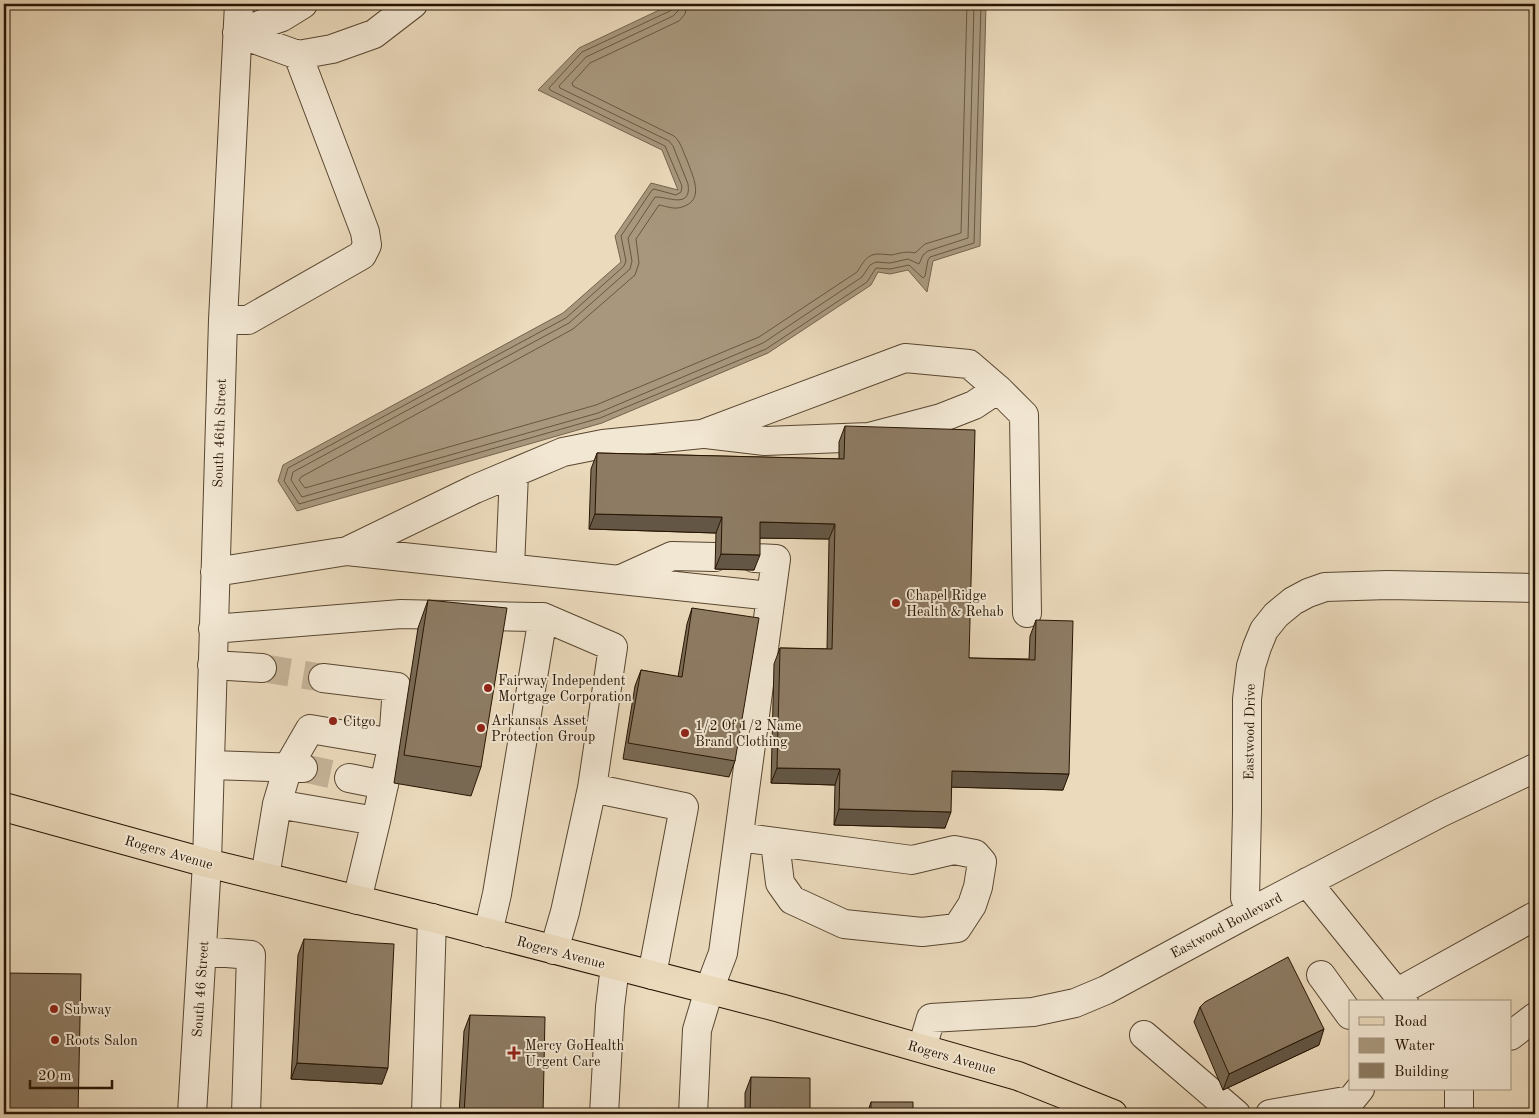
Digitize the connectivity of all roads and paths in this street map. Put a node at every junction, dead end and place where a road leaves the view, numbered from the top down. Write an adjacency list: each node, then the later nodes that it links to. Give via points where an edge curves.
1 (238, 4): 4 (street, South 46th Street)
2 (303, 4): 4 (street, via 282,17)
3 (413, 4): 5 (street, via 374,34 332,49)
4 (237, 33): 5 (street); 6 (street, South 46th Street)
5 (298, 55): 6 (street, via 366,232 367,245 362,255 248,320)
6 (223, 320): 14 (street, South 46th Street)
7 (998, 389): 8 (street, via 974,406 869,437 765,441); 8 (street, via 969,364 905,358); 18 (street, via 1024,415)
8 (702, 434): 9 (street, via 571,450)
9 (514, 473): 10 (street); 13 (street)
10 (347, 551): 13 (street); 14 (street)
11 (715, 557): 15 (street, via 672,556)
12 (754, 558): 17 (street, via 776,560)
13 (510, 568): 15 (street)
14 (215, 572): 20 (street, South 46th Street)
15 (618, 580): 17 (street)
16 (1535, 588): 40 (street, Eastwood Drive, via 1325,587 1293,601 1276,615 1264,630 1257,647 1247,699 1245,898)
17 (771, 596): 34 (street)
18 (1027, 613)
19 (543, 617): 20 (street, via 401,614); 30 (street, via 613,647); 43 (street)
20 (213, 628): 21 (street, South 46th Street)
21 (212, 665): 22 (street); 25 (street, South 46th Street)
22 (262, 668)
23 (323, 678): 24 (street, via 397,687)
24 (393, 742): 26 (street, via 310,729); 29 (street)
25 (211, 765): 26 (street); 36 (street, South 46th Street)
26 (295, 767): 31 (street)
27 (1535, 768): 38 (street, Eastwood Boulevard)
28 (349, 778): 29 (street)
29 (384, 785): 33 (street)
30 (592, 788): 44 (street); 47 (street, via 684,807)
31 (277, 804): 33 (street); 37 (street)
32 (4, 807): 36 (main road, Rogers Avenue)
33 (376, 821): 39 (street)
34 (739, 838): 35 (street); 49 (street, via 723,953)
35 (775, 842): 35 (street, via 912,860 954,850 975,854 982,862 972,905 957,928 922,932 844,924 792,900 780,883)
36 (207, 863): 37 (main road, Rogers Avenue); 45 (street, South 46 Street)
37 (265, 878): 39 (main road, Rogers Avenue)
38 (1307, 882): 40 (street, Eastwood Boulevard); 50 (street)
39 (357, 900): 42 (main road, Rogers Avenue)
40 (1252, 911): 55 (street, Eastwood Boulevard, via 1106,990 1075,1003 1033,1012 931,1018)
41 (1535, 916): 50 (street)
42 (432, 918): 43 (main road, Rogers Avenue); 60 (street)
43 (488, 933): 44 (main road, Rogers Avenue)
44 (554, 950): 46 (main road, Rogers Avenue)
45 (202, 951): 58 (street, South 46 Street); 59 (street, via 251,955)
46 (616, 966): 47 (main road, Rogers Avenue); 61 (street, via 610,1007)
47 (652, 975): 49 (main road, Rogers Avenue)
48 (1321, 975): 51 (street)
49 (709, 990): 55 (main road, Rogers Avenue); 62 (street, via 697,1030)
50 (1400, 997)
51 (1349, 1014)
52 (1535, 1017): 53 (street)
53 (1512, 1034)
54 (1144, 1035): 64 (street)
55 (922, 1048): 63 (main road, Rogers Avenue, via 1018,1076)
56 (1359, 1090): 65 (street, via 1351,1100)
57 (1459, 1090): 66 (street)
58 (192, 1114)
59 (246, 1114)
60 (426, 1114)
61 (604, 1114)
62 (693, 1114)
63 (1113, 1114)
64 (1236, 1114)
65 (1270, 1114)
66 (1459, 1114)

